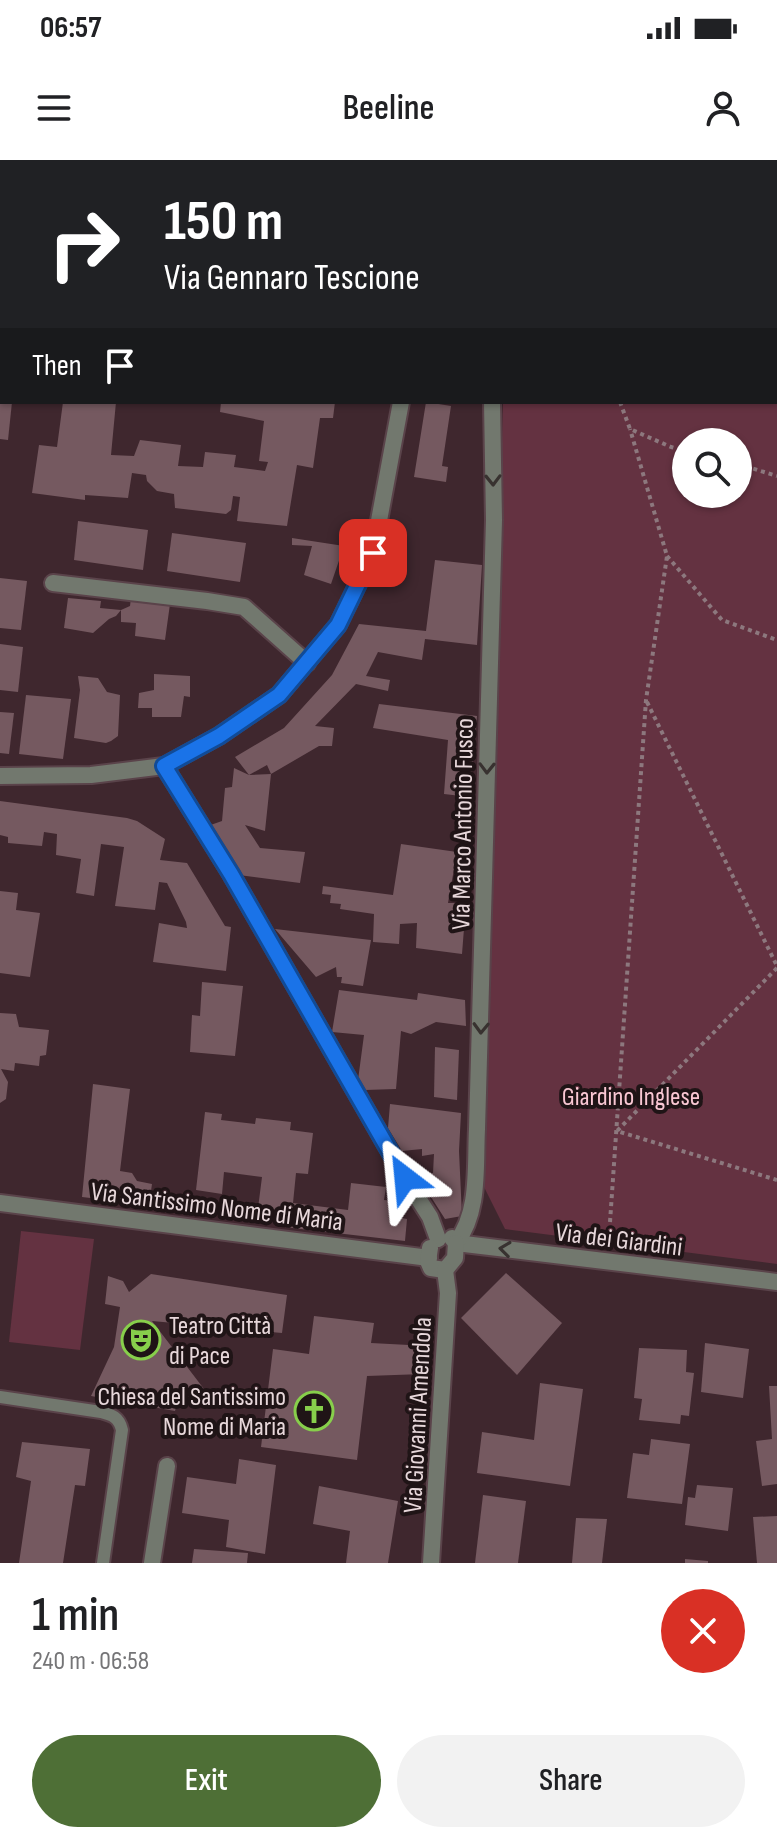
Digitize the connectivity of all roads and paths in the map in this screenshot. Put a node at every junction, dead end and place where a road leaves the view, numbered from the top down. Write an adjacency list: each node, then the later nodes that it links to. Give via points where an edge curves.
1 (401, 404): 11 (street, via 373,553 338,625)
2 (492, 404): 21 (street, Via Marco Antonio Fusco, one-way to 21, via 494,520 477,1129 472,1215)
3 (621, 404): 4 (path)
4 (630, 429): 5 (path); 8 (path)
5 (672, 447)
6 (752, 468): 7 (path)
7 (777, 476)
8 (667, 556): 10 (path, via 722,620); 12 (path)
9 (53, 583): 11 (street, via 244,607)
10 (777, 640)
11 (307, 663): 13 (street, via 279,695)
12 (646, 700): 15 (path); 16 (path)
13 (164, 766): 14 (street, via 91,775); 20 (street, via 430,1217)
14 (0, 776)
15 (777, 967): 16 (path)
16 (617, 1131): 17 (path); 19 (path)
17 (777, 1180)
18 (0, 1203): 22 (street, Via Santissimo Nome di Maria)
19 (610, 1222)
20 (438, 1239): 21 (street, via 449,1237); 22 (street)
21 (456, 1243): 23 (street, Via Giovanni Amendola, via 455,1258); 24 (street, Via dei Giardini, one-way to 21)
22 (429, 1258): 23 (street, via 431,1268)
23 (445, 1270): 29 (street, Via Giovanni Amendola, via 448,1293)
24 (777, 1282)
25 (0, 1397): 27 (lane, via 101,1412 120,1422)
26 (167, 1466): 28 (street)
27 (103, 1563)
28 (152, 1563)
29 (431, 1563)

